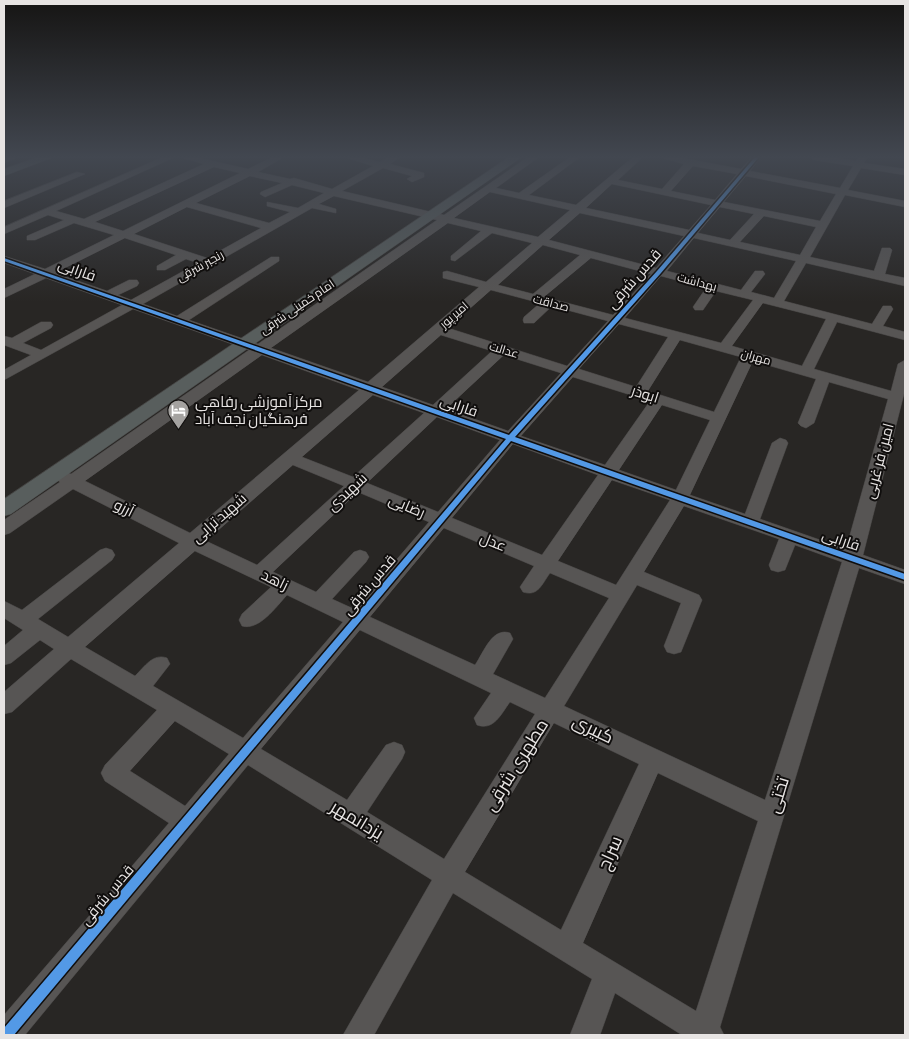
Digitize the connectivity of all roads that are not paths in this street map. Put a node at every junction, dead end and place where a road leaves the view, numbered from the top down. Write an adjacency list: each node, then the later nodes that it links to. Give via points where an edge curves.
1 (59, 205): 18 (street)
2 (113, 205): 23 (street)
3 (180, 205): 29 (street)
4 (194, 205): 21 (street)
5 (276, 205): 19 (street)
6 (310, 205): 19 (street, رنجبر شرقی)
7 (313, 205): 17 (street)
8 (387, 205): 22 (street, بهداشت)
9 (453, 205): 22 (main road, امام خمینی شرقی)
10 (459, 205): 22 (street)
11 (563, 205): 16 (street)
12 (582, 205): 16 (street, امیر پور)
13 (715, 205): 30 (street, قدس شرقی)
14 (729, 205): 20 (street)
15 (834, 205): 25 (street)
16 (578, 209): 30 (street, via 629,217); 32 (street, امیر پور)
17 (332, 210)
18 (47, 212): 23 (street); 28 (street)
19 (298, 212): 26 (street, رنجبر شرقی)
20 (762, 212): 25 (street); 33 (street)
21 (227, 215): 24 (street); 26 (street)
22 (438, 217): 27 (street, بهداشت); 75 (main road, امام خمینی شرقی)
23 (79, 221): 29 (street); 31 (street)
24 (210, 223)
25 (823, 225): 40 (street)
26 (270, 227): 42 (street, رنجبر شرقی)
27 (490, 229): 32 (street, بهداشت); 39 (street)
28 (4, 231)
29 (123, 234): 36 (street); 46 (street)
30 (692, 234): 33 (street); 45 (street, قدس شرقی)
31 (31, 238)
32 (539, 241): 35 (street, بهداشت); 52 (street, امیر پور)
33 (733, 243): 40 (street)
34 (886, 250): 49 (street)
35 (589, 254): 45 (street, بهداشت); 57 (street)
36 (184, 255): 42 (street); 43 (street)
37 (19, 257): 38 (street, فارابی); 44 (street); 46 (street, فارابی)
38 (4, 258)
39 (455, 258)
40 (803, 258): 49 (street); 60 (street)
41 (275, 259): 68 (street)
42 (207, 262): 61 (street, رنجبر شرقی)
43 (161, 268)
44 (4, 270)
45 (658, 272): 53 (street, بهداشت); 64 (street, قدس شرقی)
46 (46, 274): 54 (street); 56 (street, فارابی)
47 (759, 274): 55 (street)
48 (447, 275): 52 (street, صداقت)
49 (878, 276): 50 (street)
50 (905, 282)
51 (133, 283): 56 (street)
52 (487, 286): 57 (street, صداقت); 71 (street, امیر پور)
53 (713, 286): 55 (street, بهداشت); 62 (street)
54 (4, 294)
55 (743, 295): 58 (street, بهداشت)
56 (107, 296): 61 (street, فارابی)
57 (535, 298): 59 (street, صداقت)
58 (760, 299): 60 (street, بهداشت); 76 (street)
59 (550, 302): 64 (street, صداقت); 67 (street)
60 (777, 303): 66 (street, بهداشت)
61 (131, 304): 68 (street, فارابی); 78 (street, رنجبر شرقی)
62 (699, 307)
63 (887, 309): 70 (street)
64 (621, 315): 65 (street); 72 (street, مهران); 81 (street, قدس شرقی)
65 (650, 316)
66 (833, 318): 70 (street, بهداشت); 82 (street)
67 (529, 320)
68 (178, 321): 75 (street, فارابی)
69 (46, 326): 74 (street)
70 (876, 328): 73 (street, بهداشت)
71 (437, 329): 77 (street, عدالت); 86 (street, امیر پور)
72 (676, 336): 76 (street, مهران); 87 (street)
73 (905, 336)
74 (8, 342): 78 (street)
75 (251, 347): 86 (street, فارابی); 96 (main road, امام خمینی شرقی); 98 (street)
76 (724, 348): 79 (street, مهران)
77 (502, 349): 81 (street, عدالت); 90 (street, شهیدی)
78 (42, 355): 83 (street, رنجبر شرقی)
79 (749, 355): 82 (street, مهران); 91 (street)
80 (905, 364): 85 (street, امین فر غربی)
81 (571, 370): 87 (street, ابوذر); 93 (street, قدس شرقی)
82 (806, 372): 84 (street, مهران)
83 (4, 376)
84 (824, 377): 88 (street, مهران); 92 (street)
85 (903, 382): 88 (street, امین فر غربی)
86 (368, 388): 90 (street, فارابی); 95 (street, شهید ترابی)
87 (640, 393): 89 (street, ابوذر)
88 (896, 397): 109 (street, امین فر غربی)
89 (659, 399): 91 (street, ابوذر); 97 (street)
90 (435, 412): 93 (street, فارابی); 99 (street, شهیدی)
91 (718, 418): 100 (street)
92 (806, 424)
93 (510, 438): 97 (street, فارابی); 102 (street, قدس شرقی)
94 (780, 443): 103 (street)
95 (289, 457): 99 (street, رضایی); 106 (street, شهید ترابی)
96 (56, 473): 98 (street, آرزو); 101 (main road, امام خمینی شرقی)
97 (610, 474): 100 (street, فارابی); 110 (street)
98 (71, 481): 104 (street); 106 (street, آرزو)
99 (356, 484): 102 (street, رضایی); 112 (street, شهیدی)
100 (680, 498): 103 (street, فارابی); 115 (street, مطهری شرقی)
101 (4, 509)
102 (441, 520): 110 (street, عدل); 120 (street, قدس شرقی)
103 (750, 522): 105 (street, فارابی)
104 (4, 529)
105 (789, 536): 109 (street, فارابی); 111 (street)
106 (192, 542): 112 (street, زاهد); 123 (street, شهید ترابی)
107 (106, 555): 118 (street)
108 (360, 557): 117 (street)
109 (853, 558): 113 (street, فارابی); 136 (street, تختی)
110 (546, 564): 115 (street, عدل); 116 (street)
111 (778, 565)
112 (260, 572): 114 (street, زاهد)
113 (905, 577)
114 (286, 585): 117 (street, زاهد); 119 (street)
115 (626, 585): 122 (street, عدل, via 692,600); 131 (street, مطهری شرقی)
116 (530, 587)
117 (319, 601): 120 (street, زاهد)
118 (21, 620): 123 (street, یزدانمهر); 124 (street)
119 (249, 620)
120 (358, 620): 126 (street, کبیری); 133 (street, قدس شرقی)
121 (503, 639): 126 (street)
122 (674, 646)
123 (69, 648): 127 (street, یزدانمهر); 129 (street, شهید ترابی)
124 (4, 657)
125 (160, 664): 127 (street)
126 (480, 676): 128 (street, کبیری)
127 (137, 688): 130 (street, یزدانمهر)
128 (506, 689): 131 (street, کبیری); 132 (street)
129 (4, 705)
130 (172, 709): 133 (street, یزدانمهر); 138 (street, via 113,773)
131 (550, 709): 135 (street, کبیری); 139 (street, مطهری شرقی)
132 (485, 718)
133 (246, 752): 137 (street, یزدانمهر); 138 (street, قدس شرقی)
134 (394, 752): 137 (street)
135 (653, 758): 136 (street, کبیری); 140 (street, سراج)
136 (772, 815): 142 (street, تختی)
137 (350, 816): 139 (street, یزدانمهر)
138 (187, 821): 143 (street, قدس شرقی)
139 (448, 876): 140 (street, یزدانمهر); 144 (street, مطهری شرقی)
140 (567, 948): 141 (street, یزدانمهر)
141 (608, 973): 142 (street, یزدانمهر); 145 (street)
142 (705, 1034)
143 (6, 1035)
144 (358, 1035)
145 (585, 1035)

